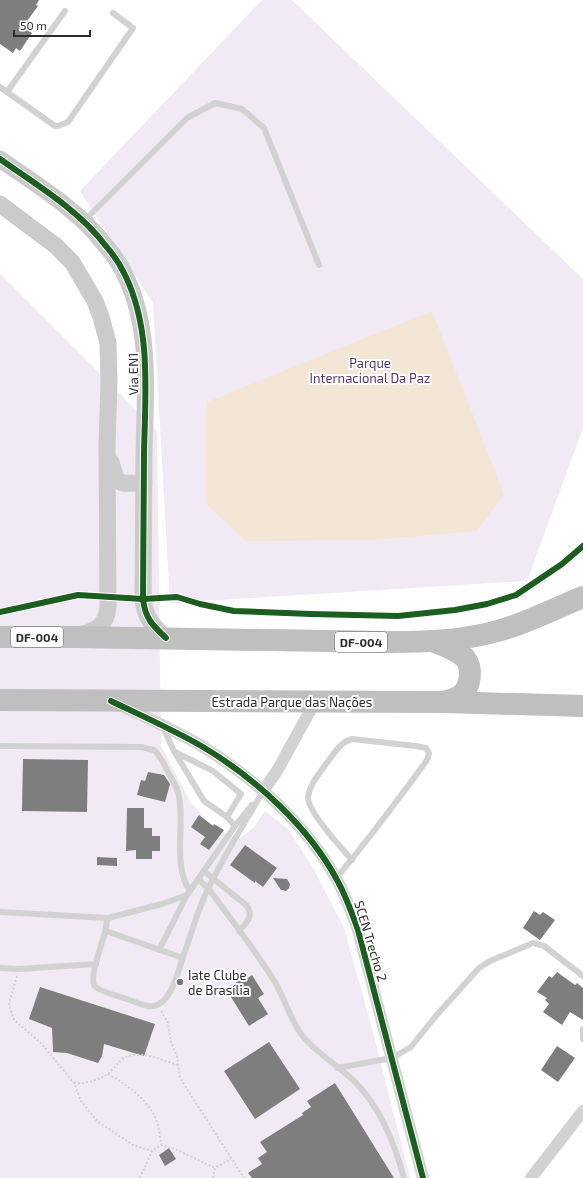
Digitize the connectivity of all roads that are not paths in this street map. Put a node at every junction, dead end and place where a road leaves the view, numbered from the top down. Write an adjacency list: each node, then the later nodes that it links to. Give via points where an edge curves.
1 (65, 11): 4 (lane)
2 (113, 13): 4 (lane, via 133,28 68,122 58,126 51,123)
3 (0, 87): 4 (lane)
4 (7, 92)
5 (0, 160): 7 (street, Via EN1, via 59,201)
6 (0, 204): 9 (street, Via EN1, via 37,230 72,262 95,300 108,343)
7 (93, 231): 8 (lane, via 89,216 187,118 215,103 242,109 264,128); 10 (street, Via EN1, via 125,274 137,307 145,374)
8 (319, 265)
9 (108, 446): 10 (street, via 115,478 121,483); 15 (street, Via EN1, via 107,612 101,626)
10 (144, 483): 16 (street, Via EN1, via 142,599 147,618)
11 (583, 588): 13 (highway)
12 (583, 597): 13 (highway, DF-004)
13 (551, 610): 17 (highway, DF-004, via 501,630)
14 (0, 637): 15 (highway, DF-004)
15 (75, 637): 16 (highway, DF-004)
16 (166, 638): 17 (highway, DF-004)
17 (435, 642): 21 (highway, via 461,655 470,670 469,682 462,694)
18 (0, 700): 19 (highway, Estrada Parque das Nações)
19 (111, 701): 20 (highway, Estrada Parque das Nações); 23 (street, SCEN Trecho 2)
20 (315, 702): 21 (highway, Estrada Parque das Nações); 26 (street)
21 (444, 702): 22 (highway, Estrada Parque das Nações)
22 (583, 706)
23 (162, 725): 25 (lane); 26 (street, SCEN Trecho 2, via 226,762)
24 (0, 746): 35 (lane, via 141,747 154,750 178,794 181,872)
25 (174, 752): 27 (lane, via 204,800); 27 (lane, via 213,771 241,794)
26 (263, 791): 28 (lane); 31 (street, SCEN Trecho 2, via 299,826); 33 (lane)
27 (227, 817): 28 (lane)
28 (235, 826): 30 (lane)
29 (352, 860): 29 (lane, via 425,763 429,753 426,748 352,739 343,742 316,779 309,792 308,802); 31 (lane)
30 (204, 871): 32 (lane); 33 (lane)
31 (336, 878): 47 (street, SCEN Trecho 2, via 358,930)
32 (198, 879): 34 (lane); 35 (lane)
33 (214, 879): 34 (lane); 39 (lane, via 250,911 249,917)
34 (208, 888): 39 (lane); 41 (lane)
35 (189, 893): 37 (lane, via 162,904); 40 (lane)
36 (0, 912): 37 (lane)
37 (108, 918): 38 (lane)
38 (106, 931): 40 (lane); 42 (lane)
39 (239, 931): 48 (lane, via 274,981 301,1034)
40 (159, 950): 41 (lane)
41 (183, 958): 42 (lane, via 169,993 163,1002 152,1006 96,988 93,983)
42 (96, 964): 43 (lane)
43 (0, 968)
44 (583, 976): 47 (lane, via 537,943 490,961 479,968 411,1047)
45 (583, 1029): 46 (lane)
46 (583, 1039)
47 (392, 1058): 48 (lane); 51 (street, SCEN Trecho 2)
48 (337, 1068): 50 (lane, via 364,1092 384,1123 396,1150)
49 (583, 1111): 52 (street)
50 (404, 1178)
51 (423, 1178)
52 (531, 1178)

